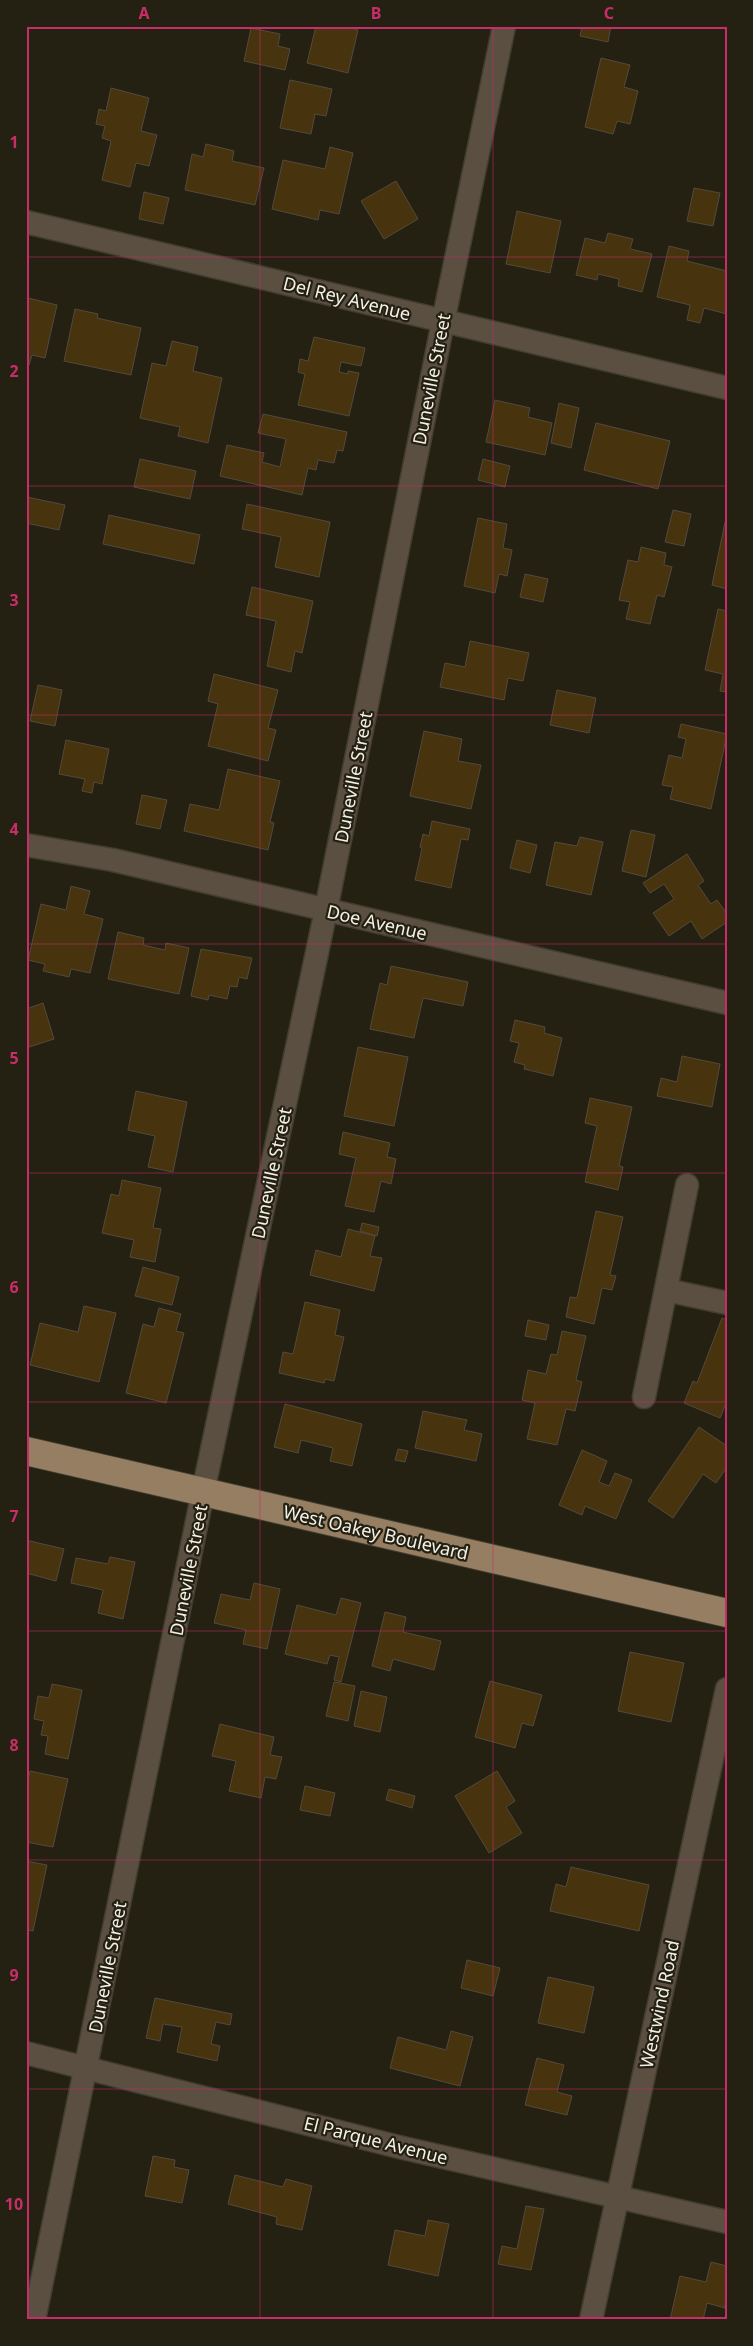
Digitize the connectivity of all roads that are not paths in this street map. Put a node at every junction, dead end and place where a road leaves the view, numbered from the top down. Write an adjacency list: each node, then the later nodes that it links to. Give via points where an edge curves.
1 (504, 26): 3 (street, Duneville Street)
2 (26, 222): 3 (street, Del Rey Avenue)
3 (443, 322): 4 (street, Del Rey Avenue); 6 (street, Duneville Street)
4 (727, 388)
5 (26, 846): 6 (street, Doe Avenue, via 113,860)
6 (326, 910): 7 (street, Doe Avenue); 13 (street, Duneville Street)
7 (727, 1003)
8 (687, 1185): 9 (street)
9 (666, 1290): 10 (street); 11 (street)
10 (727, 1303)
11 (644, 1397)
12 (26, 1451): 13 (main road, West Oakey Boulevard)
13 (203, 1492): 14 (main road, West Oakey Boulevard); 17 (street, Duneville Street)
14 (727, 1613)
15 (727, 1689): 18 (street, Westwind Road)
16 (26, 2053): 17 (street, El Parque Avenue)
17 (87, 2067): 18 (street, El Parque Avenue, via 399,2147); 20 (street, Duneville Street)
18 (617, 2197): 19 (street, El Parque Avenue); 21 (street, Westwind Road)
19 (727, 2222)
20 (34, 2320)
21 (591, 2320)

